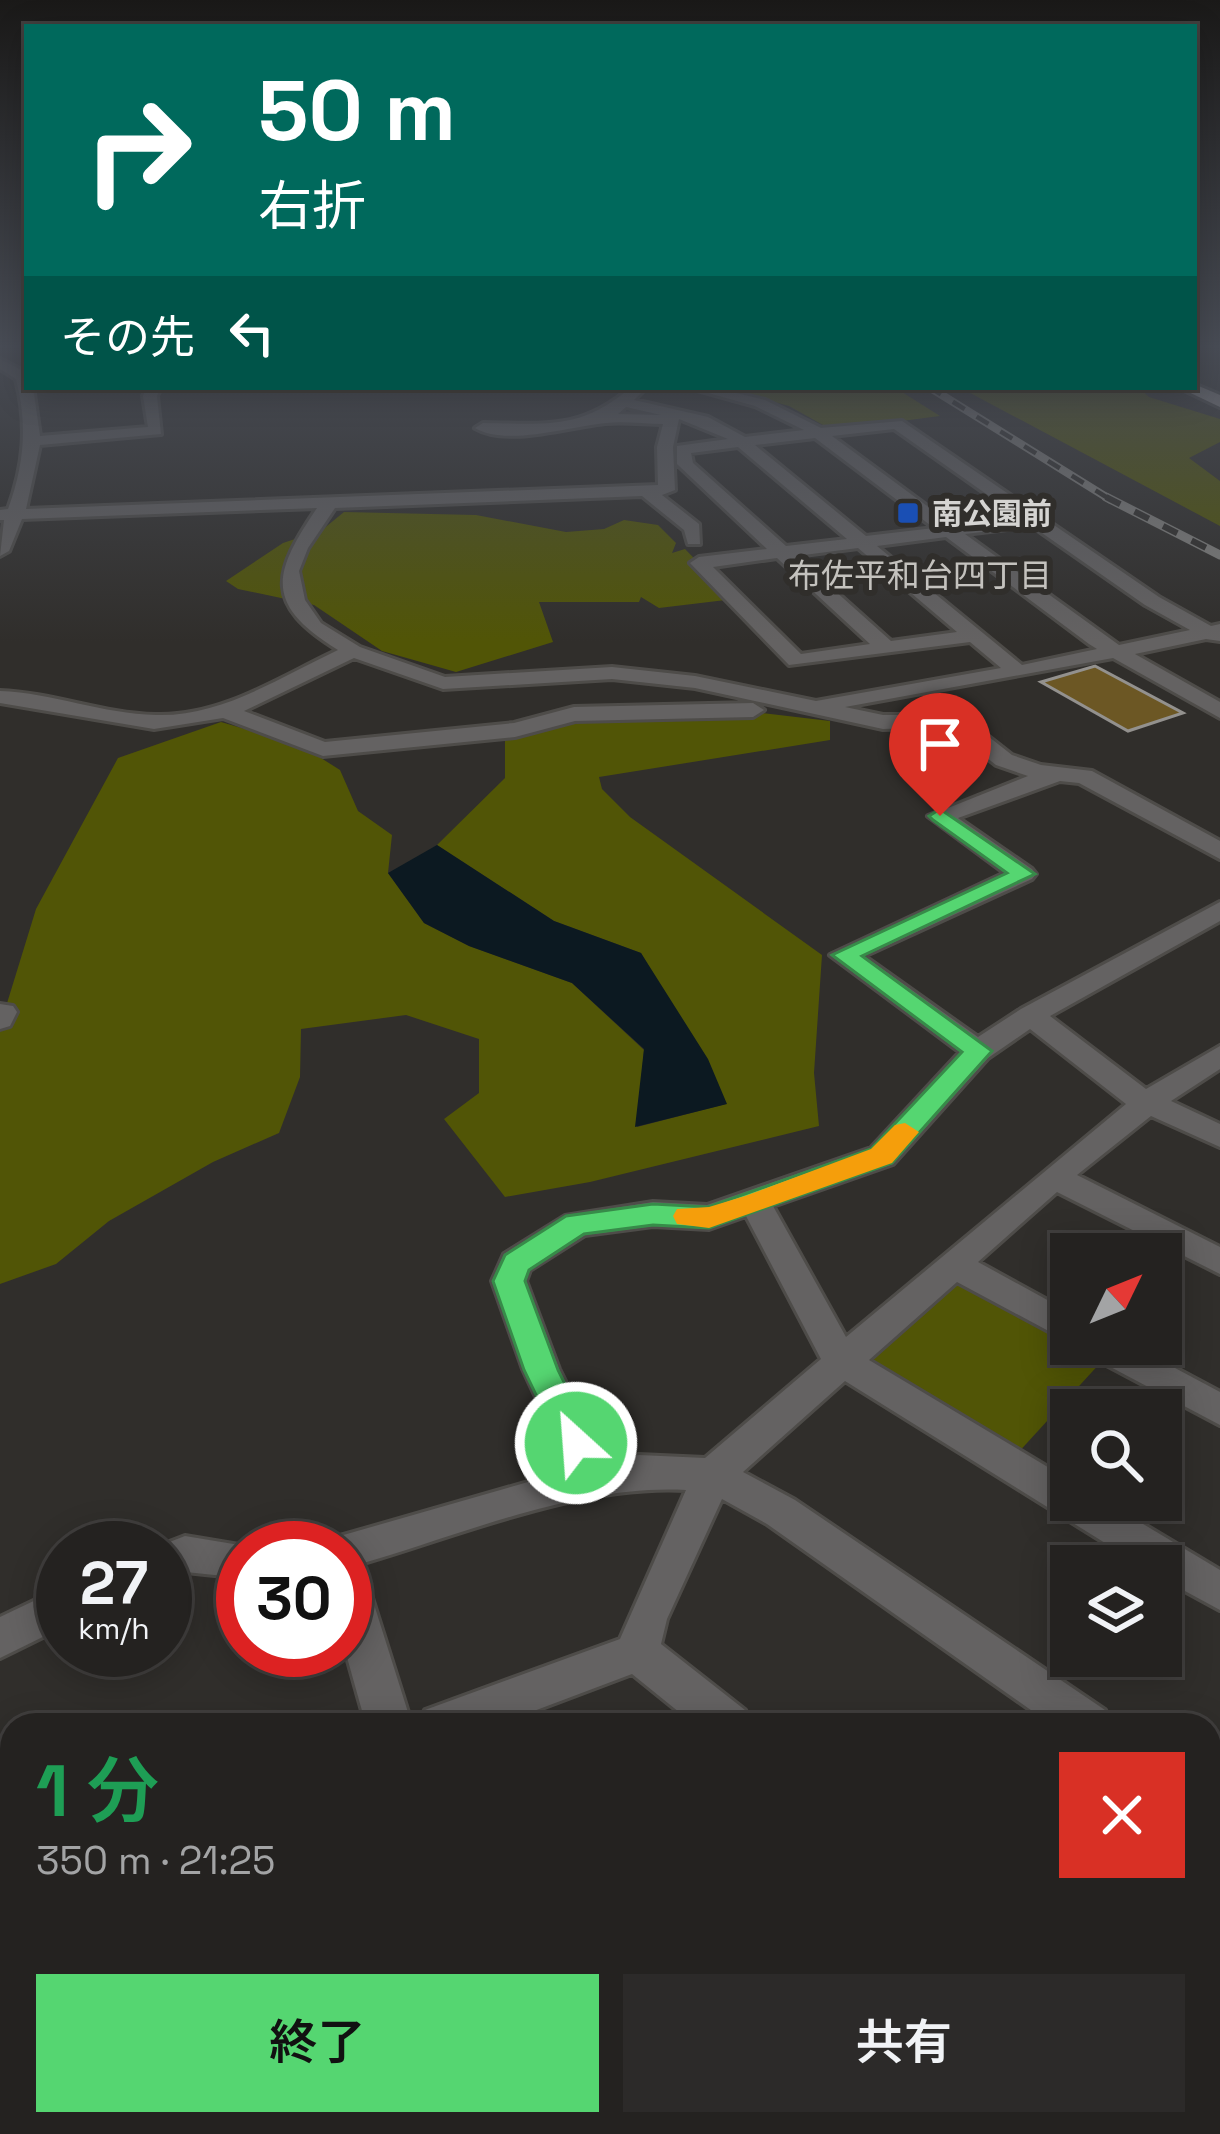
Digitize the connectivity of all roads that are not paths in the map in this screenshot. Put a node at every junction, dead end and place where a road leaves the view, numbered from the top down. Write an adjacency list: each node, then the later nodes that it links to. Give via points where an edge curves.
1 (33, 444): 9 (street, via 30,483)
2 (665, 444): 7 (street, via 667,490)
3 (729, 444): 15 (street, via 683,449 685,464)
4 (744, 444): 13 (street)
5 (832, 444): 11 (street)
6 (925, 444): 10 (street)
7 (646, 491): 8 (street); 12 (street, via 693,528)
8 (328, 505): 9 (street); 19 (street, via 290,571 295,600 314,627)
9 (8, 515): 14 (street)
10 (1036, 520): 11 (street); 16 (street, via 1152,601)
11 (948, 531): 13 (street); 20 (street)
12 (694, 540)
13 (864, 542): 15 (street); 17 (street)
14 (0, 551)
15 (783, 553): 18 (street); 18 (street, via 699,563 796,661)
16 (1216, 634): 20 (street)
17 (976, 635): 18 (street); 21 (street)
18 (886, 648)
19 (353, 651): 23 (street, via 443,683 613,673); 24 (street)
20 (1116, 652): 21 (street); 25 (street)
21 (1018, 672): 23 (street)
22 (0, 697): 24 (street, via 52,699 157,722)
23 (807, 707): 24 (street, via 574,714 515,730 322,749); 26 (street, via 908,724 953,720 1004,760)
24 (222, 710)
25 (1220, 711)
26 (1060, 773): 27 (street, via 1084,776); 30 (street, via 940,816 1023,874 844,955)
27 (1220, 851)
28 (1220, 910): 29 (street)
29 (1031, 1015): 30 (street); 32 (street, via 1094,1071)
30 (978, 1051): 35 (street, via 882,1156)
31 (1220, 1055): 32 (street)
32 (1148, 1102): 33 (street); 34 (street)
33 (1220, 1137)
34 (1054, 1178): 36 (street); 37 (street)
35 (755, 1203): 39 (street); 43 (street, via 709,1217 577,1224 516,1263 509,1281)
36 (1220, 1262)
37 (953, 1264): 38 (street); 39 (street)
38 (1050, 1317)
39 (842, 1361): 42 (street); 45 (street)
40 (1138, 1365): 41 (street)
41 (1220, 1410)
42 (713, 1475): 43 (street, via 639,1471); 48 (street); 53 (street, via 781,1512)
43 (594, 1479): 44 (street)
44 (372, 1543)
45 (1220, 1592)
46 (36, 1620): 47 (street)
47 (0, 1639)
48 (638, 1652): 51 (street); 52 (street)
49 (372, 1669): 50 (street)
50 (385, 1713)
51 (473, 1713)
52 (713, 1713)
53 (1072, 1713)

